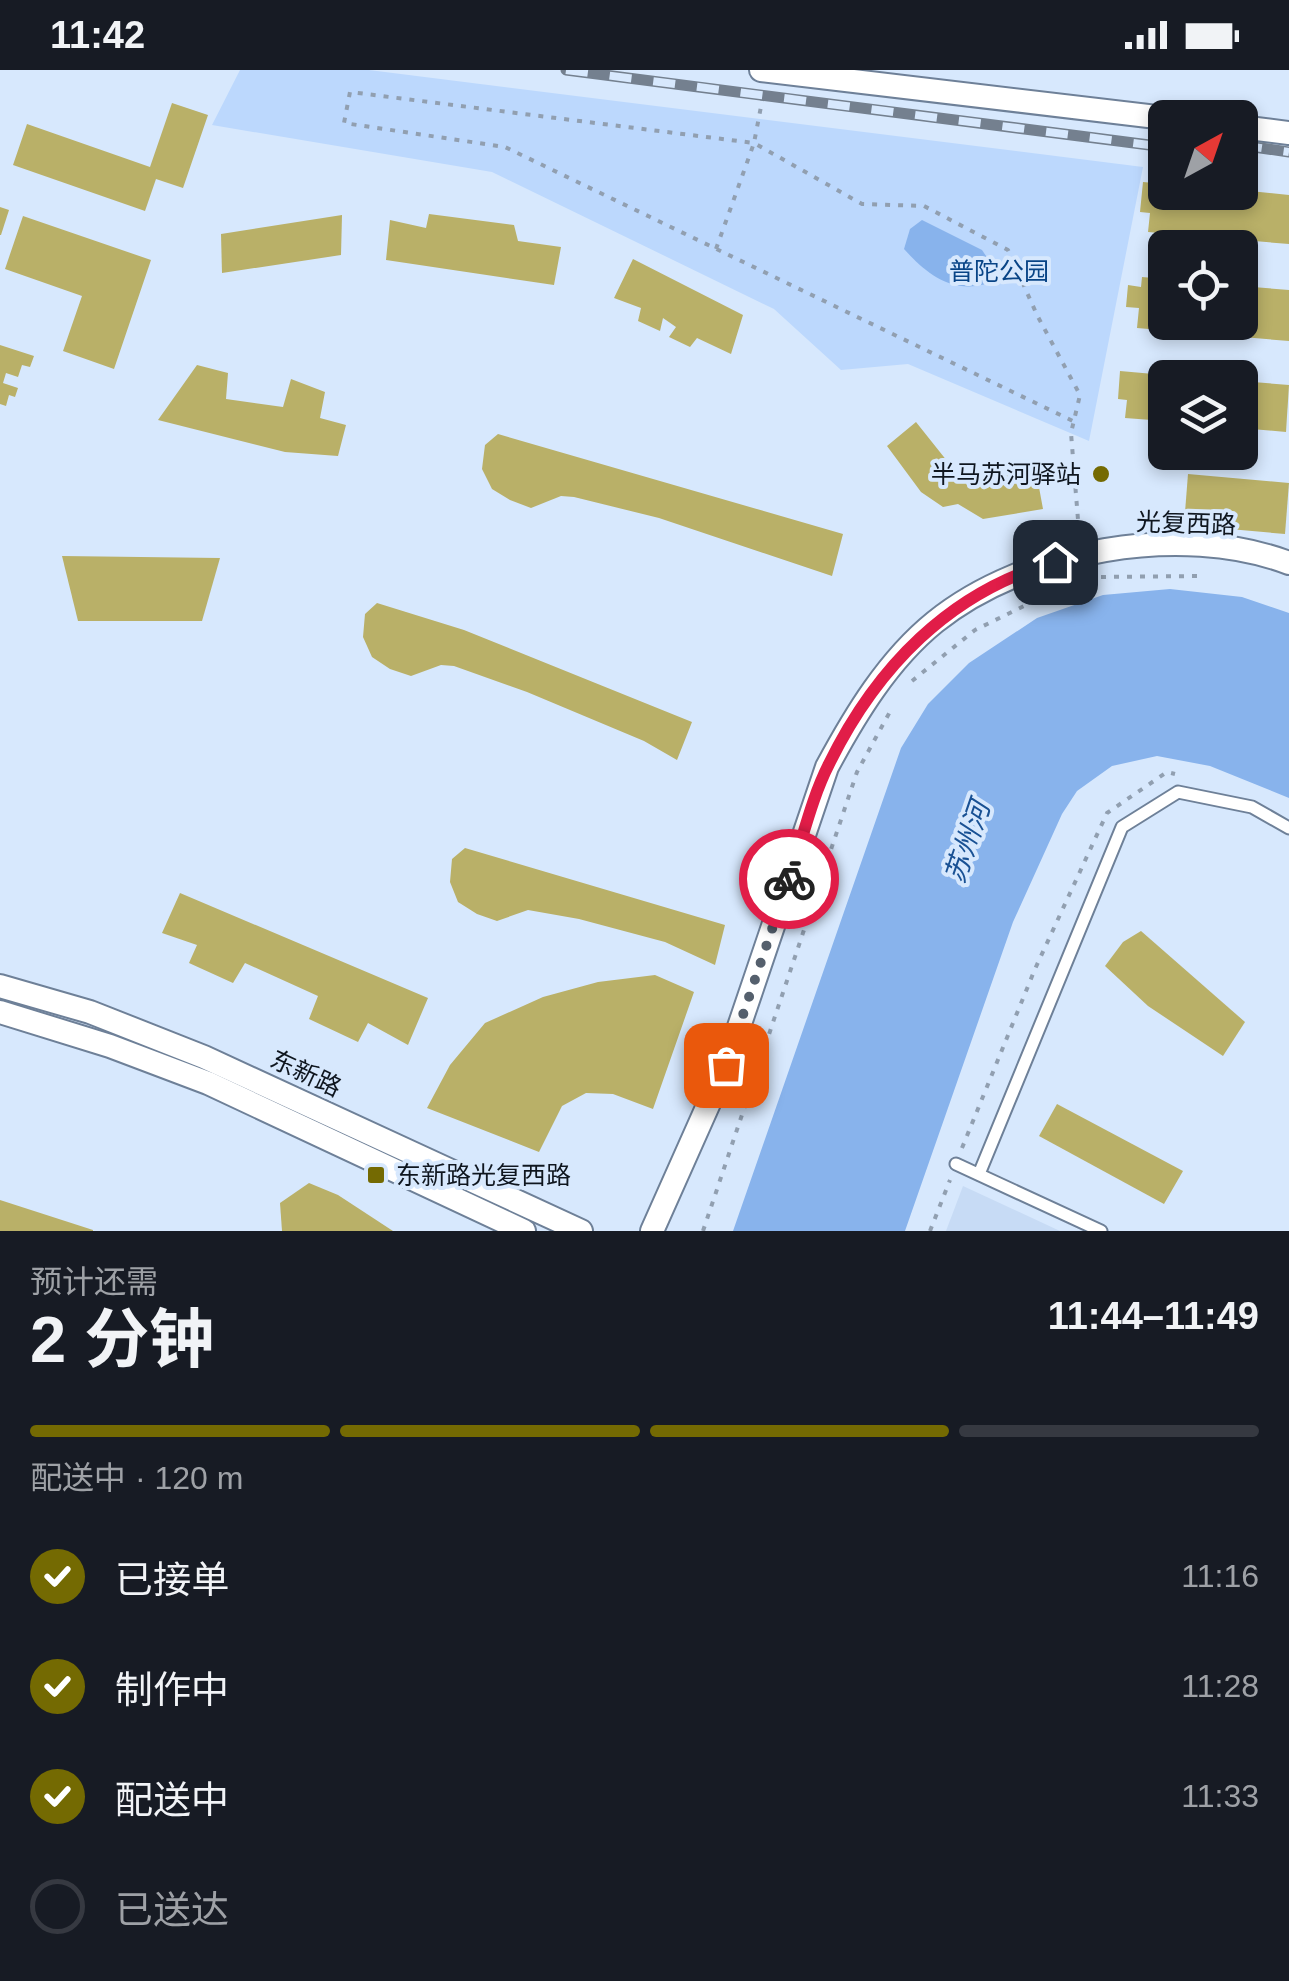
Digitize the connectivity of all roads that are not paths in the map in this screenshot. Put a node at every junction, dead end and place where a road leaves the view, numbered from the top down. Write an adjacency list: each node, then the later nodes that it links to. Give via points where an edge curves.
1 (764, 70): 2 (street)
2 (1148, 116)
3 (1258, 129): 4 (street)
4 (1289, 132)
5 (1289, 563): 13 (street, 光复西路, via 1210,546 1147,546 1082,566 1030,569 934,623 890,668 827,767 726,1065)
6 (1289, 828): 10 (lane, via 1252,807 1178,792 1122,827)
7 (0, 986): 12 (street, 东新路, via 90,1012 204,1057)
8 (0, 1012): 11 (street, 东新路, via 208,1083)
9 (956, 1164): 10 (lane)
10 (980, 1174): 14 (lane)
11 (524, 1231)
12 (581, 1231)
13 (652, 1231)
14 (1101, 1231)

